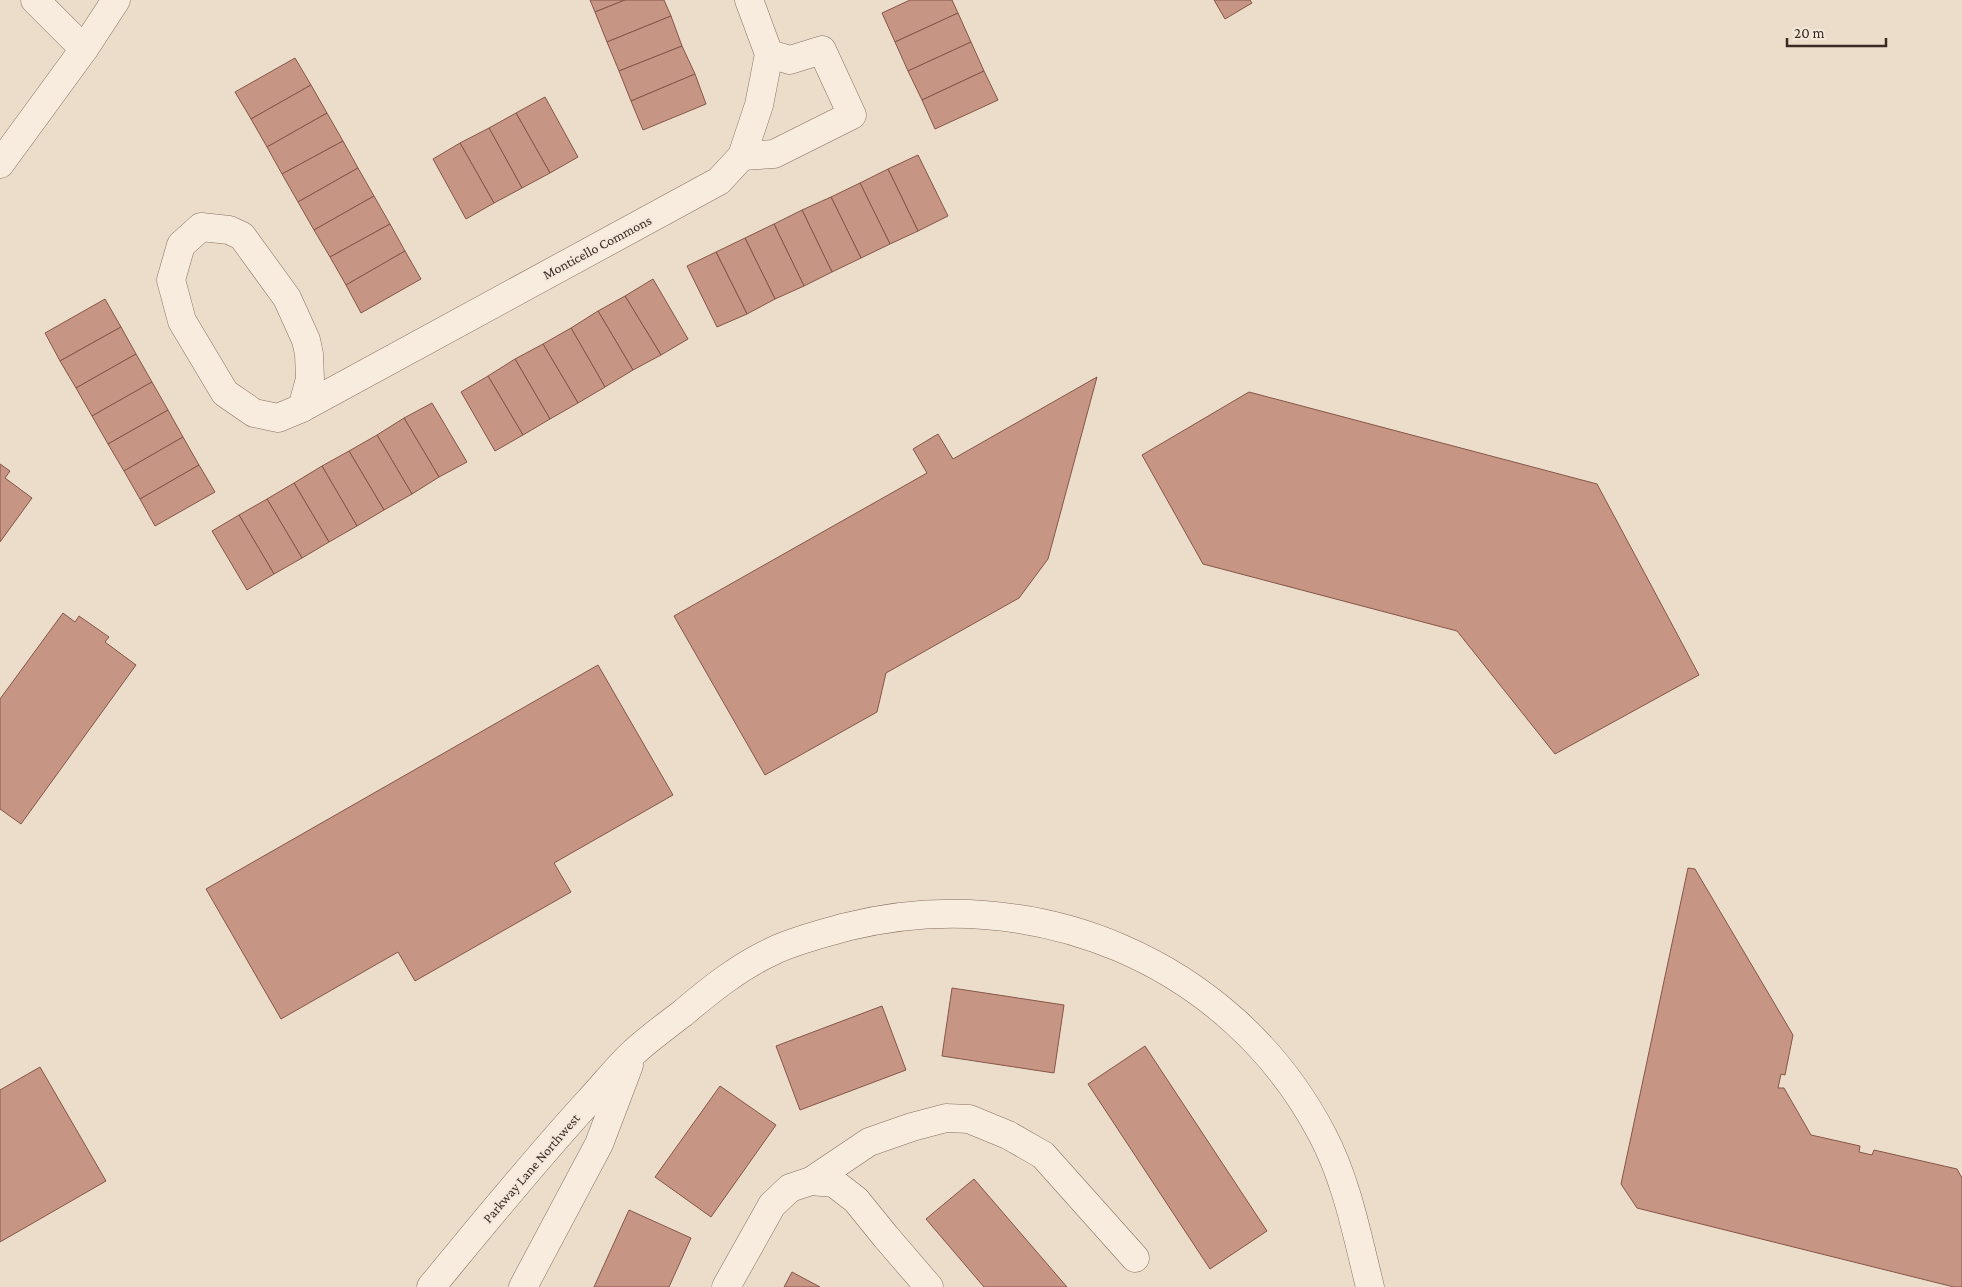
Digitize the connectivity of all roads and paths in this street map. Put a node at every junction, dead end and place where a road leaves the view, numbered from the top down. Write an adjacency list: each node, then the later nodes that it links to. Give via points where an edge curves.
1 (35, 0): 4 (street)
2 (116, 0): 4 (street)
3 (749, 0): 5 (street)
4 (84, 49): 7 (street)
5 (769, 54): 6 (street, Monticello Commons, via 759,105); 6 (street, via 790,60 822,50 852,115 774,154)
6 (742, 156): 8 (street, Monticello Commons, via 719,182)
7 (0, 164)
8 (302, 408): 8 (street, Monticello Commons, via 310,379 309,354 287,298 242,236 229,230 201,227 181,245 171,280 182,321 225,393 254,413 278,418)
9 (634, 1052): 12 (street, Parkway Lane Northwest, via 551,1142); 13 (street, via 599,1144); 16 (street, Parkway Lane Northwest, via 730,976 772,951 818,934 866,922 915,915 1013,918 1061,927 1108,942 1153,962 1195,988 1234,1018 1268,1053 1298,1093 1327,1144 1342,1180)
10 (811, 1181): 11 (street, via 869,1142 946,1118 968,1120 1008,1135 1043,1155); 14 (street, via 790,1188 772,1205); 15 (street, via 834,1183 856,1200)
11 (1135, 1258)
12 (431, 1287)
13 (523, 1287)
14 (726, 1287)
15 (929, 1287)
16 (1370, 1287)

